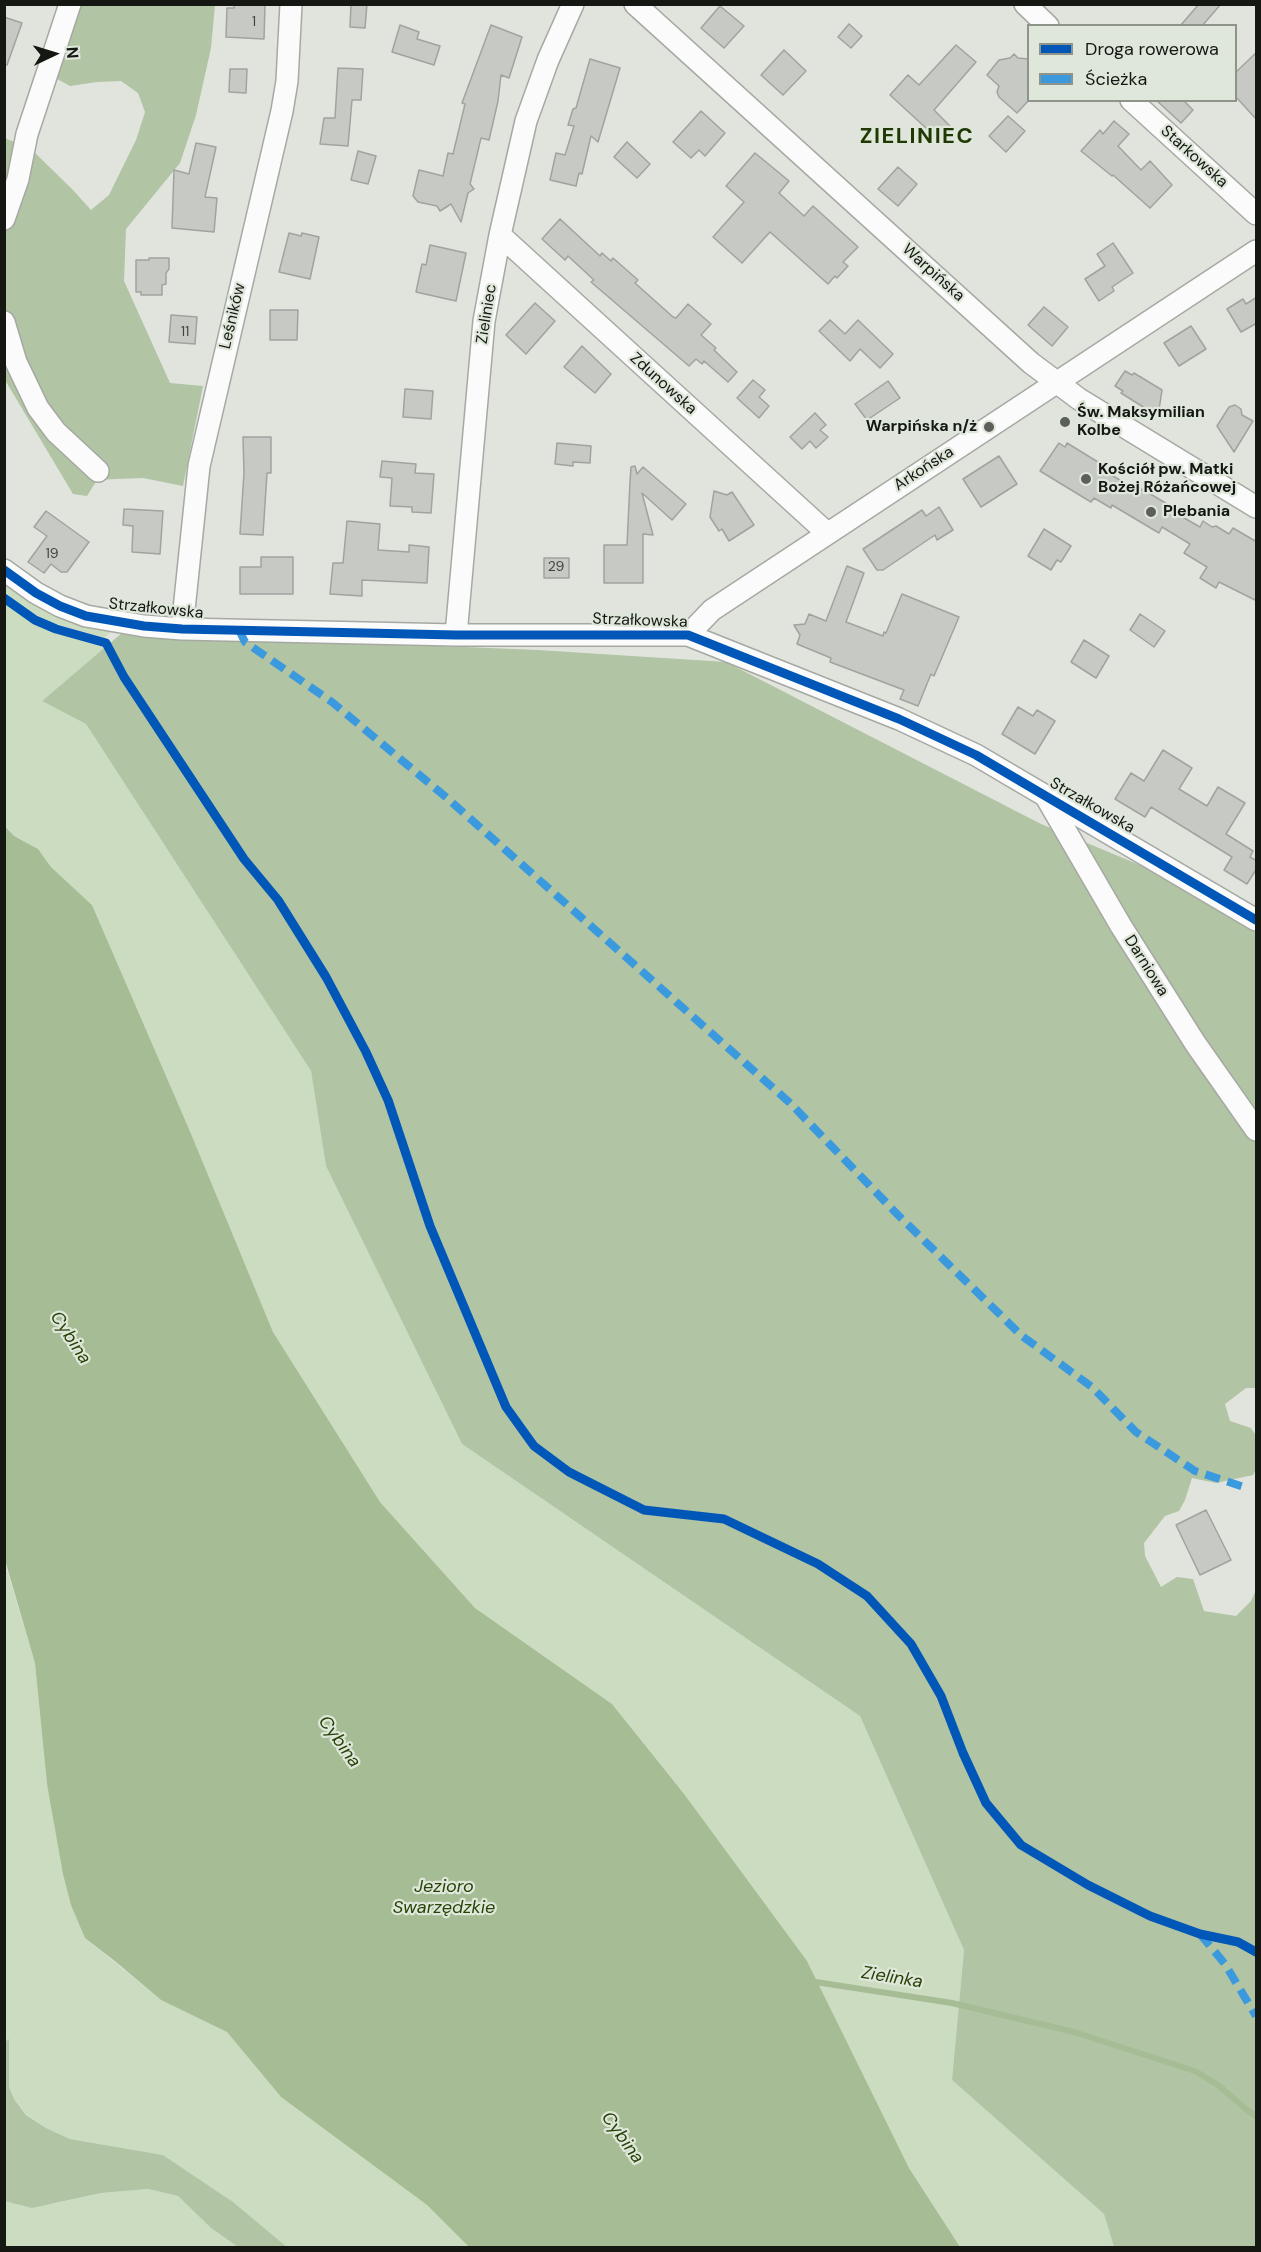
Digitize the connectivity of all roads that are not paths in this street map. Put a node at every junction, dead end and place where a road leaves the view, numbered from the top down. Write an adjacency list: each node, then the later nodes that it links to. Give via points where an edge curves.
1 (70, 4): 9 (street)
2 (291, 4): 18 (street, Leśników, via 282,111 199,466)
3 (573, 4): 10 (street, Zieliniec, via 526,121)
4 (635, 4): 13 (street, Warpińska)
5 (1025, 4): 6 (street)
6 (1046, 24)
7 (1133, 102): 8 (street, Starkowska)
8 (1257, 214)
9 (4, 219)
10 (500, 235): 16 (street, Zdunowska); 19 (street, Zieliniec, via 484,321)
11 (1257, 251): 13 (street, Arkońska)
12 (4, 322): 14 (street, via 16,362 38,408 56,432)
13 (1056, 382): 15 (street, Warpińska); 16 (street, Arkońska)
14 (99, 471)
15 (1257, 507)
16 (827, 533): 20 (street, Arkońska, via 712,610)
17 (4, 570): 18 (street, Strzałkowska, via 36,593 86,616)
18 (182, 629): 19 (street, Strzałkowska)
19 (456, 635): 20 (street, Strzałkowska)
20 (688, 635): 21 (street, Strzałkowska, via 899,719 976,755)
21 (1046, 796): 22 (street, Strzałkowska); 23 (street, Darniowa, via 1195,1043)
22 (1257, 920)
23 (1257, 1130)

